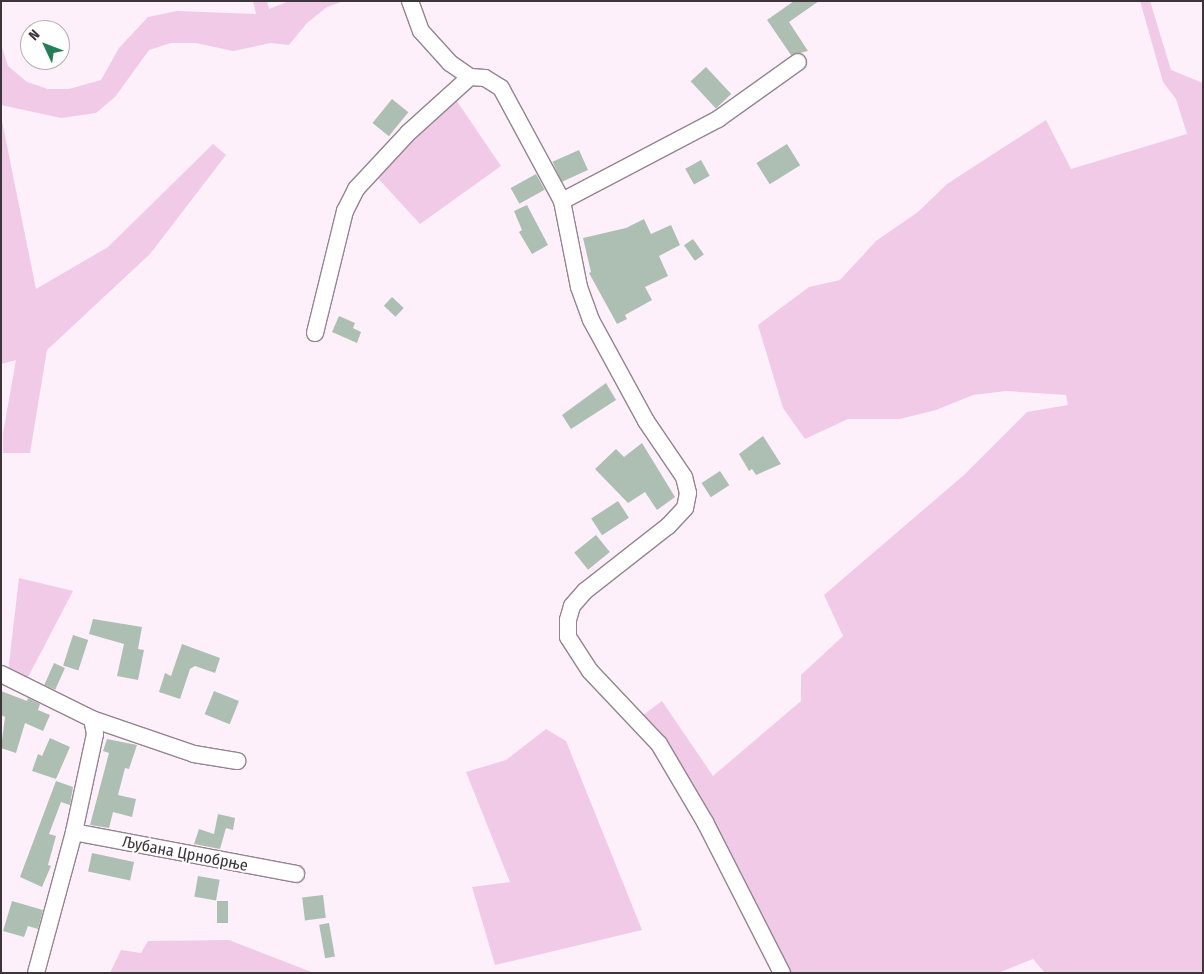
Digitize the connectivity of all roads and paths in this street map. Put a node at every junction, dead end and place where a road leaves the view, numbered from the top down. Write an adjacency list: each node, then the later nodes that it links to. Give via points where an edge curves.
1 (410, 1): 3 (street, via 421,31 450,63)
2 (798, 62): 4 (street, via 718,119)
3 (470, 77): 4 (street, via 485,78 501,88); 5 (street, via 408,133 356,189 345,211)
4 (562, 201): 12 (street, via 579,287 591,320 646,421 684,477 688,493 685,508 668,526 585,591 572,606 568,637 590,671 659,744 705,822)
5 (315, 333)
6 (1, 674): 7 (street)
7 (92, 719): 8 (street, via 194,754); 9 (street, via 95,734)
8 (237, 761)
9 (74, 832): 10 (street, Љубана Црнобрње); 11 (street)
10 (296, 874)
11 (36, 973)
12 (782, 973)

